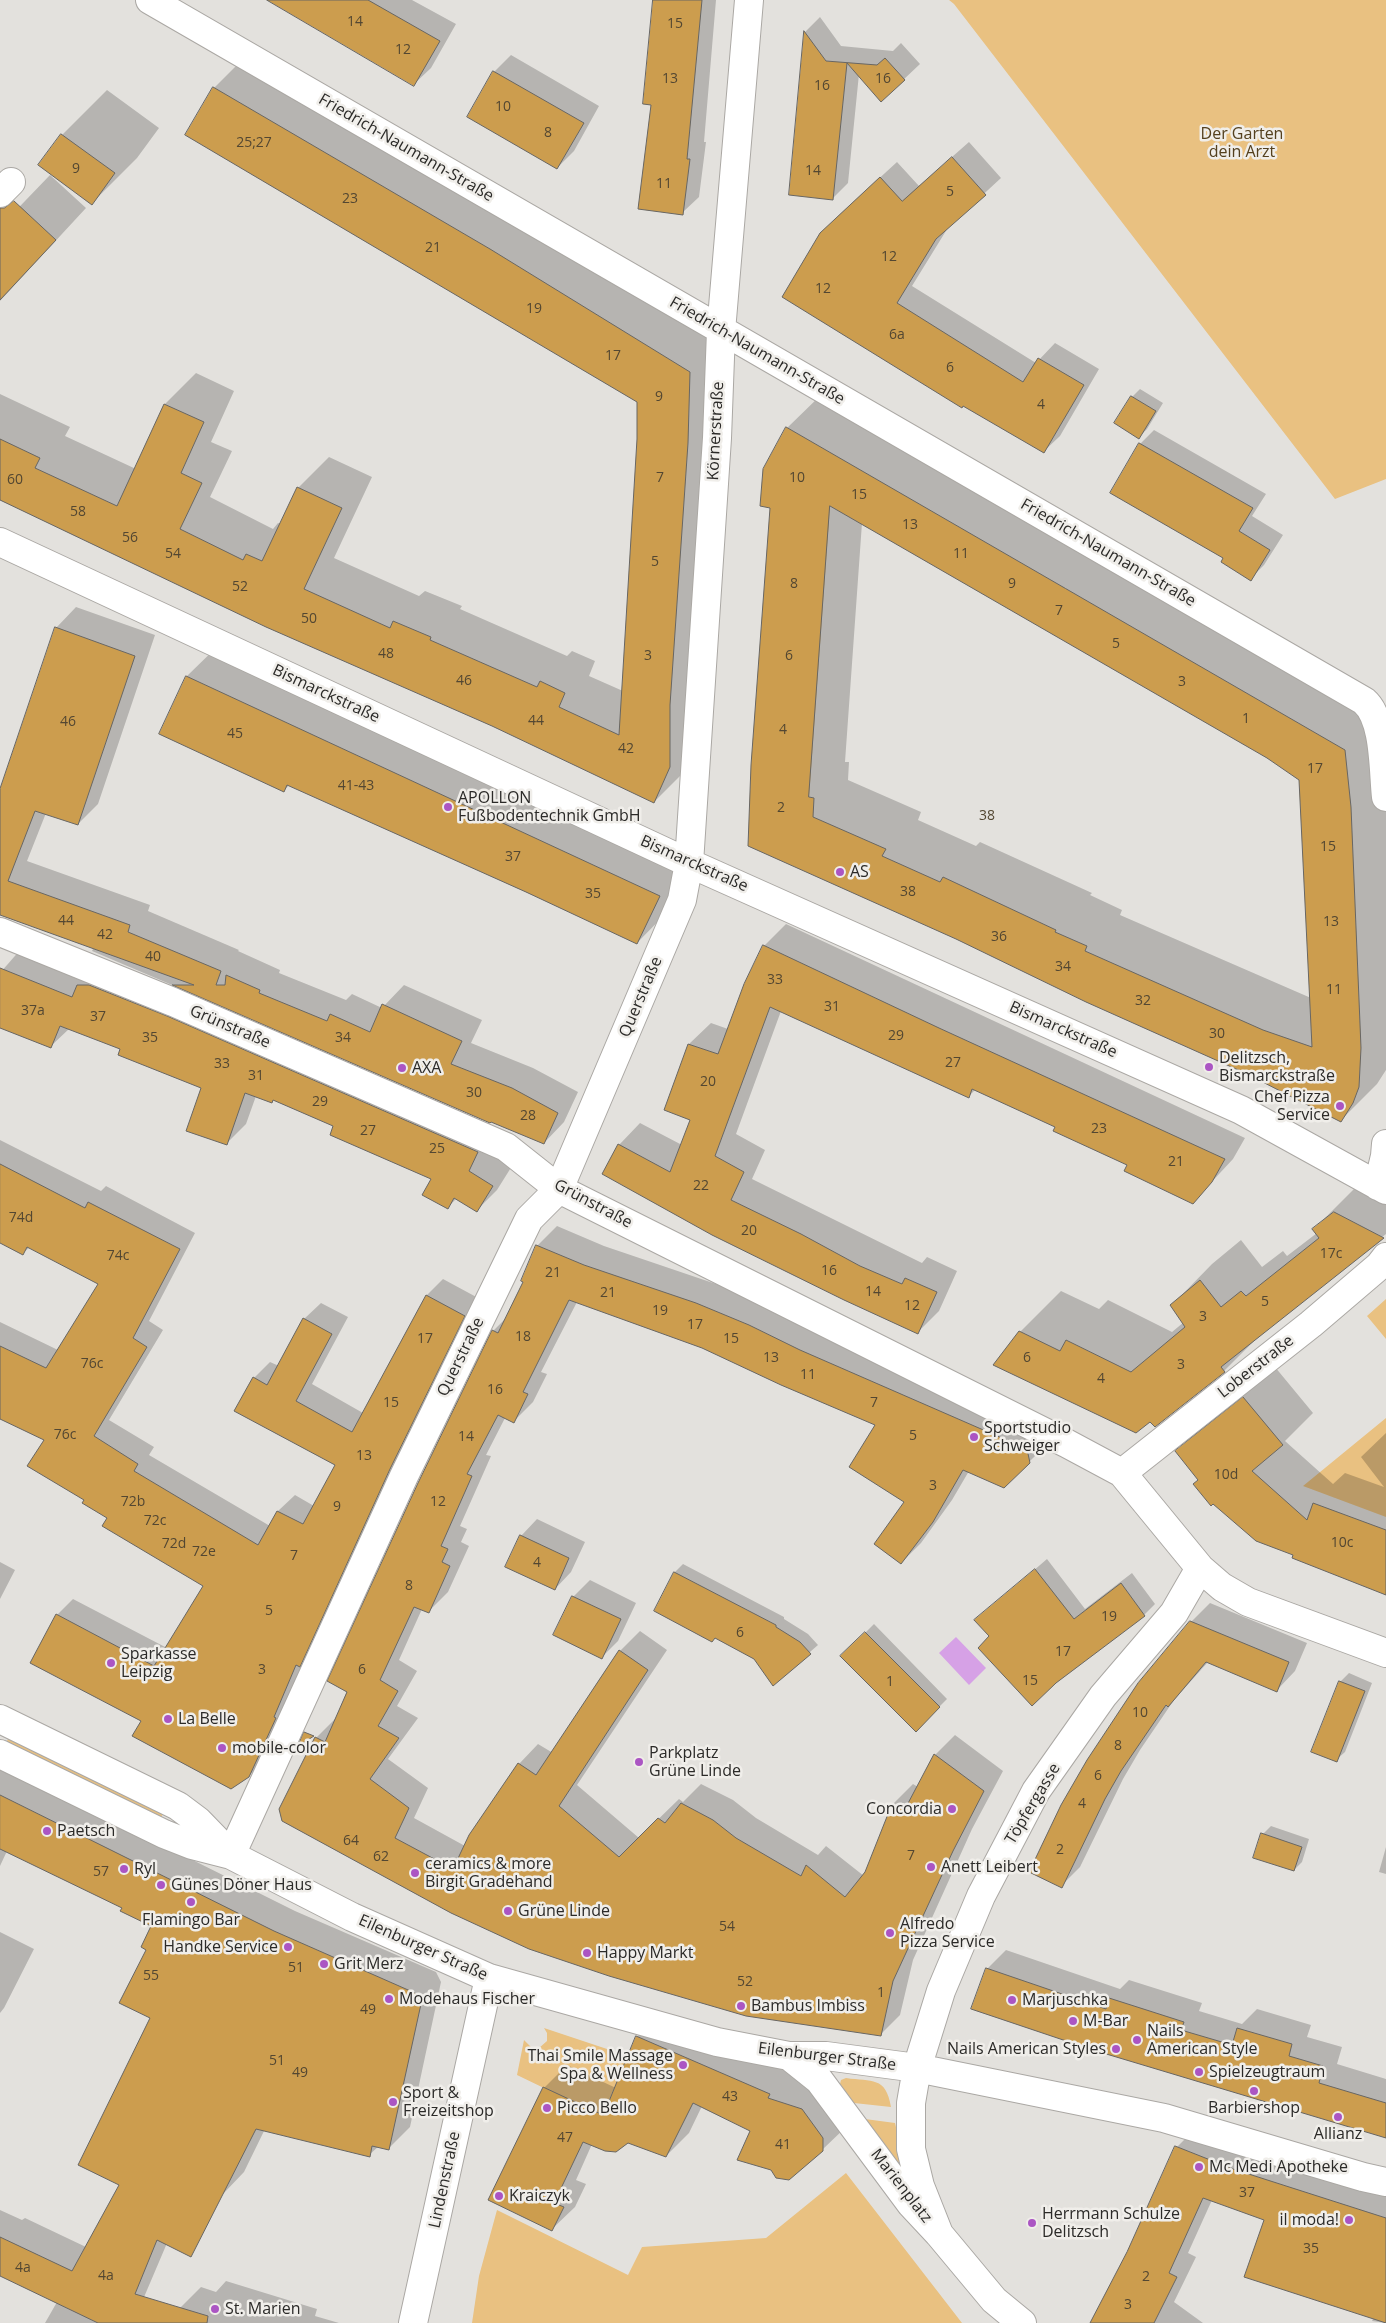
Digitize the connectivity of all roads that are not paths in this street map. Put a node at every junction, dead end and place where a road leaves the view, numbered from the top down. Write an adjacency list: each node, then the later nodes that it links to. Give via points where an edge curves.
1 (150, 0): 3 (street, Friedrich-Naumann-Straße)
2 (749, 0): 3 (street, Körnerstraße)
3 (721, 331): 5 (street, Friedrich-Naumann-Straße, via 1364,701 1372,707 1378,723); 6 (street, Körnerstraße)
4 (0, 542): 6 (street, Bismarckstraße)
5 (1386, 797)
6 (689, 863): 9 (street, Bismarckstraße, via 1241,1110); 10 (street, Querstraße, via 682,900)
7 (0, 932): 10 (street, Grünstraße, via 173,1002 506,1147)
8 (1386, 1144): 9 (street)
9 (1382, 1188)
10 (559, 1189): 12 (street, Grünstraße); 17 (street, Querstraße, via 529,1219 404,1476)
11 (1386, 1257): 12 (street, Loberstraße, via 1311,1324)
12 (1122, 1473): 13 (street)
13 (1200, 1568): 14 (street, via 1222,1587 1248,1602); 20 (street, Töpfergasse, via 1174,1613 1104,1696 1036,1791 974,1914 941,1991)
14 (1386, 1653)
15 (0, 1719): 17 (street, Eilenburger Straße, via 178,1806 198,1821)
16 (0, 1754): 17 (street, Eilenburger Straße, via 164,1834 192,1846)
17 (231, 1855): 18 (street, Eilenburger Straße, via 352,1917)
18 (489, 1978): 19 (street, Eilenburger Straße, via 718,2042); 23 (street, Lindenstraße)
19 (789, 2056): 20 (street, Eilenburger Straße, via 826,2056); 22 (street, Marienplatz, via 819,2080 911,2204)
20 (917, 2068): 21 (street, Eilenburger Straße, via 1164,2118 1363,2178); 22 (street, Marienplatz, via 911,2103 910,2149)
21 (1386, 2182)
22 (939, 2234): 24 (street, via 994,2300)
23 (413, 2323)
24 (1022, 2323)

